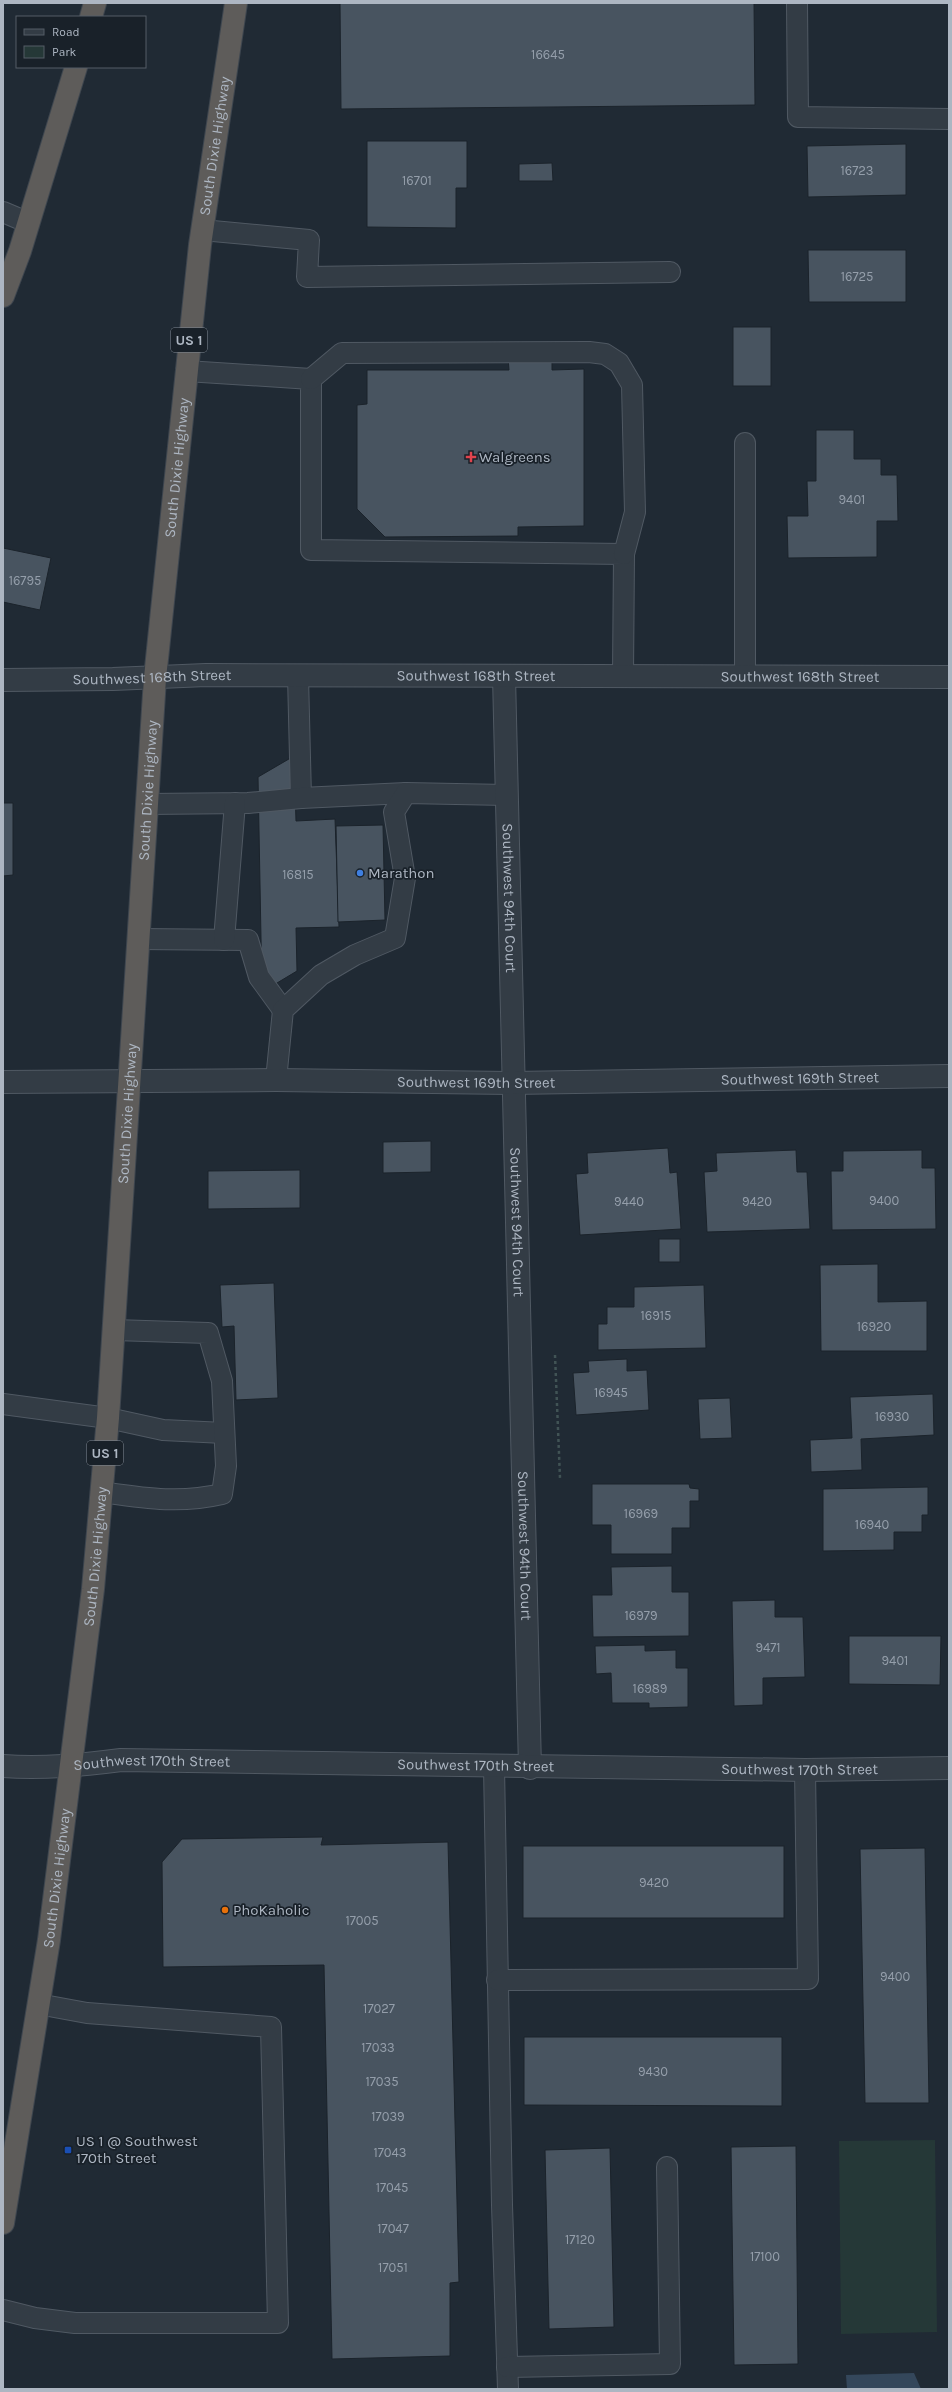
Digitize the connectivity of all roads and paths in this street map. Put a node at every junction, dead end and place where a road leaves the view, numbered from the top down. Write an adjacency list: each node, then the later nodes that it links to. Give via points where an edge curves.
1 (95, 3): 4 (highway)
2 (236, 3): 9 (highway, South Dixie Highway / US 1)
3 (797, 3): 6 (lane, via 798,117)
4 (91, 16)
5 (76, 68): 8 (highway)
6 (949, 119)
7 (3, 212): 8 (lane)
8 (29, 222): 11 (highway)
9 (202, 230): 10 (lane, via 309,240 307,277); 12 (highway, South Dixie Highway / US 1)
10 (670, 272)
11 (3, 296)
12 (186, 371): 13 (lane); 21 (highway, South Dixie Highway / US 1)
13 (311, 379): 15 (lane, via 310,550); 15 (lane, via 342,353 605,354 619,363 632,385 635,512)
14 (745, 443): 19 (lane)
15 (624, 554): 16 (lane)
16 (623, 675): 18 (street, Southwest 168th Street); 19 (street, Southwest 168th Street)
17 (298, 676): 18 (street, Southwest 168th Street); 21 (street, Southwest 168th Street); 25 (lane)
18 (504, 676): 24 (street, Southwest 94th Court)
19 (746, 676): 20 (street, Southwest 168th Street)
20 (949, 677)
21 (154, 678): 22 (street, Southwest 168th Street); 27 (highway, South Dixie Highway / US 1)
22 (3, 680)
23 (406, 793): 24 (lane); 25 (lane); 30 (lane, via 394,812 405,878 395,938 355,955 320,975)
24 (506, 795): 35 (street, Southwest 94th Court)
25 (301, 798): 26 (lane)
26 (235, 803): 27 (lane); 29 (lane)
27 (147, 804): 28 (highway, South Dixie Highway / US 1)
28 (139, 939): 29 (lane); 33 (highway, South Dixie Highway / US 1)
29 (224, 940): 30 (lane, via 248,940 259,977)
30 (283, 1010): 32 (lane)
31 (949, 1076): 35 (street, Southwest 169th Street)
32 (276, 1080): 33 (street, Southwest 169th Street); 35 (street, Southwest 169th Street)
33 (130, 1081): 34 (street, Southwest 169th Street); 36 (highway, South Dixie Highway / US 1)
34 (3, 1082)
35 (513, 1083): 46 (street, Southwest 94th Court)
36 (114, 1330): 39 (highway, South Dixie Highway / US 1); 40 (lane, via 208,1333 222,1381)
37 (555, 1355): 41 (path)
38 (3, 1404): 39 (lane)
39 (108, 1418): 40 (lane, via 163,1430); 42 (highway, South Dixie Highway / US 1)
40 (224, 1433): 42 (lane, via 226,1466 222,1494 196,1500 171,1500)
41 (560, 1478)
42 (101, 1492): 44 (highway, South Dixie Highway / US 1, via 93,1589)
43 (3, 1766): 44 (street, Southwest 170th Street)
44 (72, 1766): 45 (street, Southwest 170th Street, via 122,1760); 50 (highway, South Dixie Highway / US 1)
45 (494, 1767): 46 (street, Southwest 170th Street); 49 (lane)
46 (530, 1768): 48 (street, Southwest 170th Street)
47 (949, 1768): 48 (street, Southwest 170th Street)
48 (806, 1770): 49 (lane, via 808,1979)
49 (497, 1980): 54 (lane)
50 (38, 2004): 52 (highway, South Dixie Highway / US 1); 53 (lane, via 87,2013 271,2027 278,2323 75,2323 35,2318)
51 (667, 2167): 54 (lane, via 670,2364)
52 (3, 2223)
53 (3, 2310)
54 (507, 2367): 55 (lane)
55 (508, 2389)

